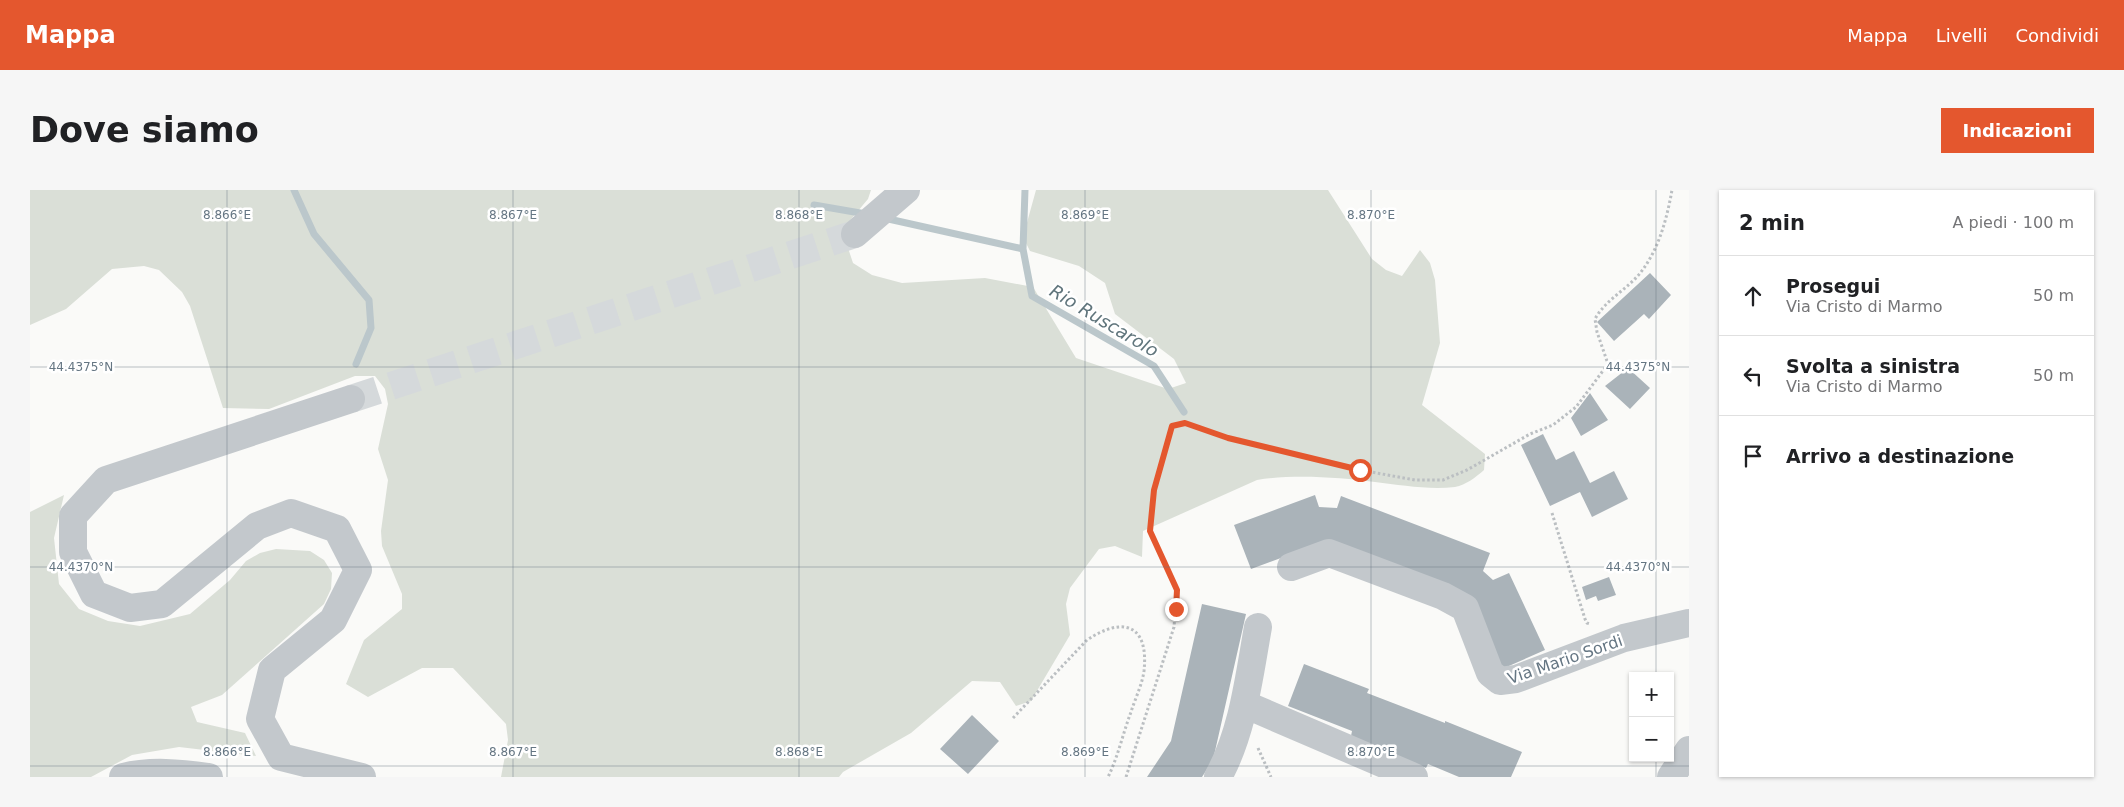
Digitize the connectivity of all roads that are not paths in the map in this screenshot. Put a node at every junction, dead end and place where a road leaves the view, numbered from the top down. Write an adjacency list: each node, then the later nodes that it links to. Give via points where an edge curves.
1 (906, 190): 2 (street)
2 (855, 234)
3 (351, 399): 11 (street, via 106,480 73,516 73,552 94,594 130,608 162,604 265,522 291,513 337,529 358,570 333,620 272,670 260,719 281,757)
4 (1291, 567): 5 (street, Via Mario Sordi, via 1329,552 1443,596 1465,608 1490,674 1500,681 1516,679 1624,638)
5 (1689, 623)
6 (1258, 627): 7 (street)
7 (1244, 704): 12 (street, via 1228,759); 13 (street)
8 (1689, 750): 14 (street)
9 (123, 777): 10 (street, via 180,772)
10 (209, 777)
11 (362, 777)
12 (1218, 777)
13 (1414, 777)
14 (1669, 777)

